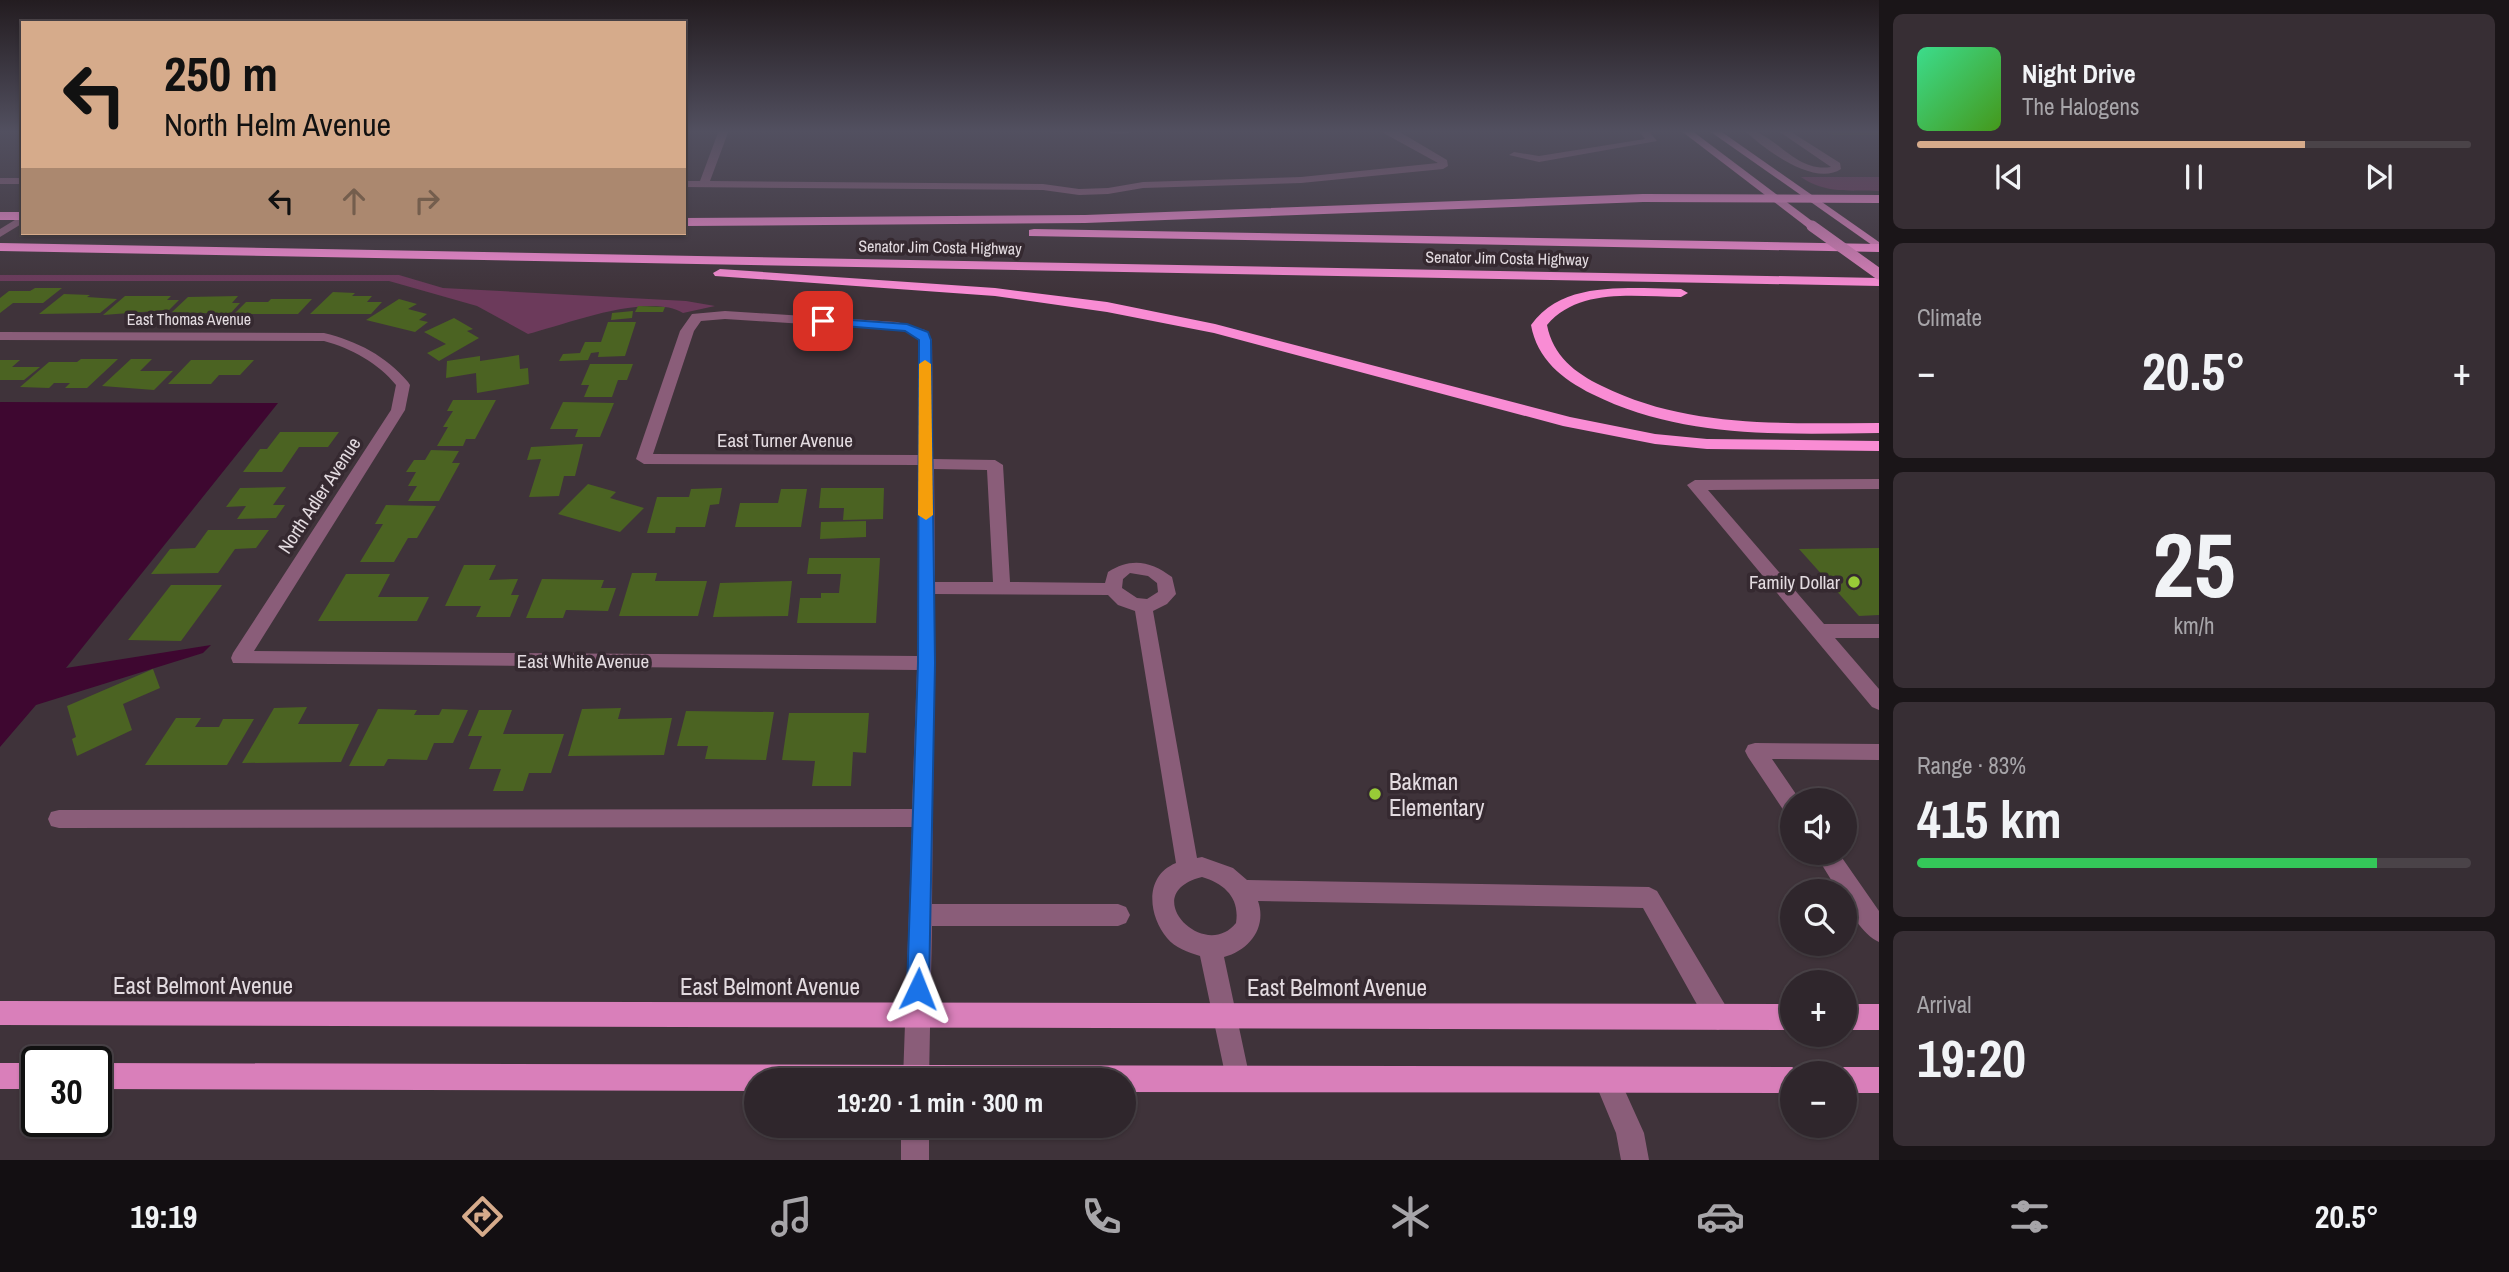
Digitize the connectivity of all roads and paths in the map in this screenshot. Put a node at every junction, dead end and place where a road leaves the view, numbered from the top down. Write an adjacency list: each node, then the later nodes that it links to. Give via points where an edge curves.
1 (719, 184): 2 (street, via 1043,187 1079,192)
2 (1170, 184)
3 (1756, 184): 5 (main road)
4 (1790, 184): 6 (main road)
5 (1774, 198): 6 (highway); 11 (highway, via 1563,200 1085,219); 17 (main road, bridge)
6 (1810, 198): 7 (highway); 15 (main road)
7 (1879, 199)
8 (0, 216): 9 (highway)
9 (21, 217)
10 (21, 218): 13 (street)
11 (686, 222)
12 (686, 227): 15 (highway, Senator Jim Costa Highway)
13 (0, 234)
14 (0, 247): 16 (highway, Senator Jim Costa Highway)
15 (1879, 247)
16 (414, 254): 18 (highway, Senator Jim Costa Highway); 23 (highway, via 1051,298 1215,329 1612,432 1707,444)
17 (1879, 274)
18 (1879, 282)
19 (1879, 291): 22 (highway, via 1591,295 1559,304 1539,325 1545,348 1576,379 1660,416 1739,428)
20 (0, 336): 21 (street, East Thomas Avenue, via 309,336 349,344)
21 (373, 359): 32 (street, North Adler Avenue, via 403,385 398,410)
22 (1879, 428)
23 (1879, 446)
24 (925, 462): 24 (street, East Turner Avenue, via 925,340 917,330 724,315 696,317 687,331 644,458); 26 (street); 27 (street, East Turner Avenue, via 995,465)
25 (1879, 484): 30 (street, via 1695,485)
26 (926, 588): 27 (street); 33 (street)
27 (1002, 588): 28 (street)
28 (1113, 589): 29 (street, via 1122,600); 29 (street, via 1114,576 1126,568 1153,571 1166,581 1167,594 1157,604)
29 (1143, 606): 40 (street)
30 (1819, 631): 31 (street); 34 (street)
31 (1879, 631)
32 (240, 658): 33 (street, East White Avenue)
33 (927, 663): 37 (street)
34 (1879, 702)
35 (1879, 752): 36 (street, via 1755,751)
36 (1780, 788)
37 (922, 818): 38 (street); 42 (street)
38 (59, 819)
39 (1834, 865): 44 (street)
40 (1188, 868): 41 (street, via 1217,871); 45 (street, via 1177,873 1163,891 1165,915 1182,937)
41 (1241, 890): 45 (street, via 1250,917 1246,930 1238,940); 49 (street, via 1649,898)
42 (920, 915): 43 (street); 47 (street)
43 (1118, 915)
44 (1879, 931)
45 (1210, 947): 48 (street)
46 (0, 1013): 47 (main road, East Belmont Avenue)
47 (918, 1014): 48 (main road, East Belmont Avenue); 53 (street)
48 (1224, 1015): 49 (main road, East Belmont Avenue); 59 (street)
49 (1718, 1017): 50 (main road, East Belmont Avenue)
50 (1780, 1017)
51 (1857, 1017): 52 (main road)
52 (1879, 1017)
53 (916, 1068)
54 (0, 1076): 55 (main road)
55 (21, 1076)
56 (112, 1076): 57 (main road)
57 (744, 1078)
58 (1136, 1079): 59 (main road)
59 (1237, 1079): 60 (main road)
60 (1606, 1080): 61 (main road); 66 (street, via 1630,1133)
61 (1780, 1080)
62 (1857, 1080): 63 (main road)
63 (1879, 1080)
64 (915, 1138): 65 (street)
65 (915, 1160)
66 (1635, 1160)

